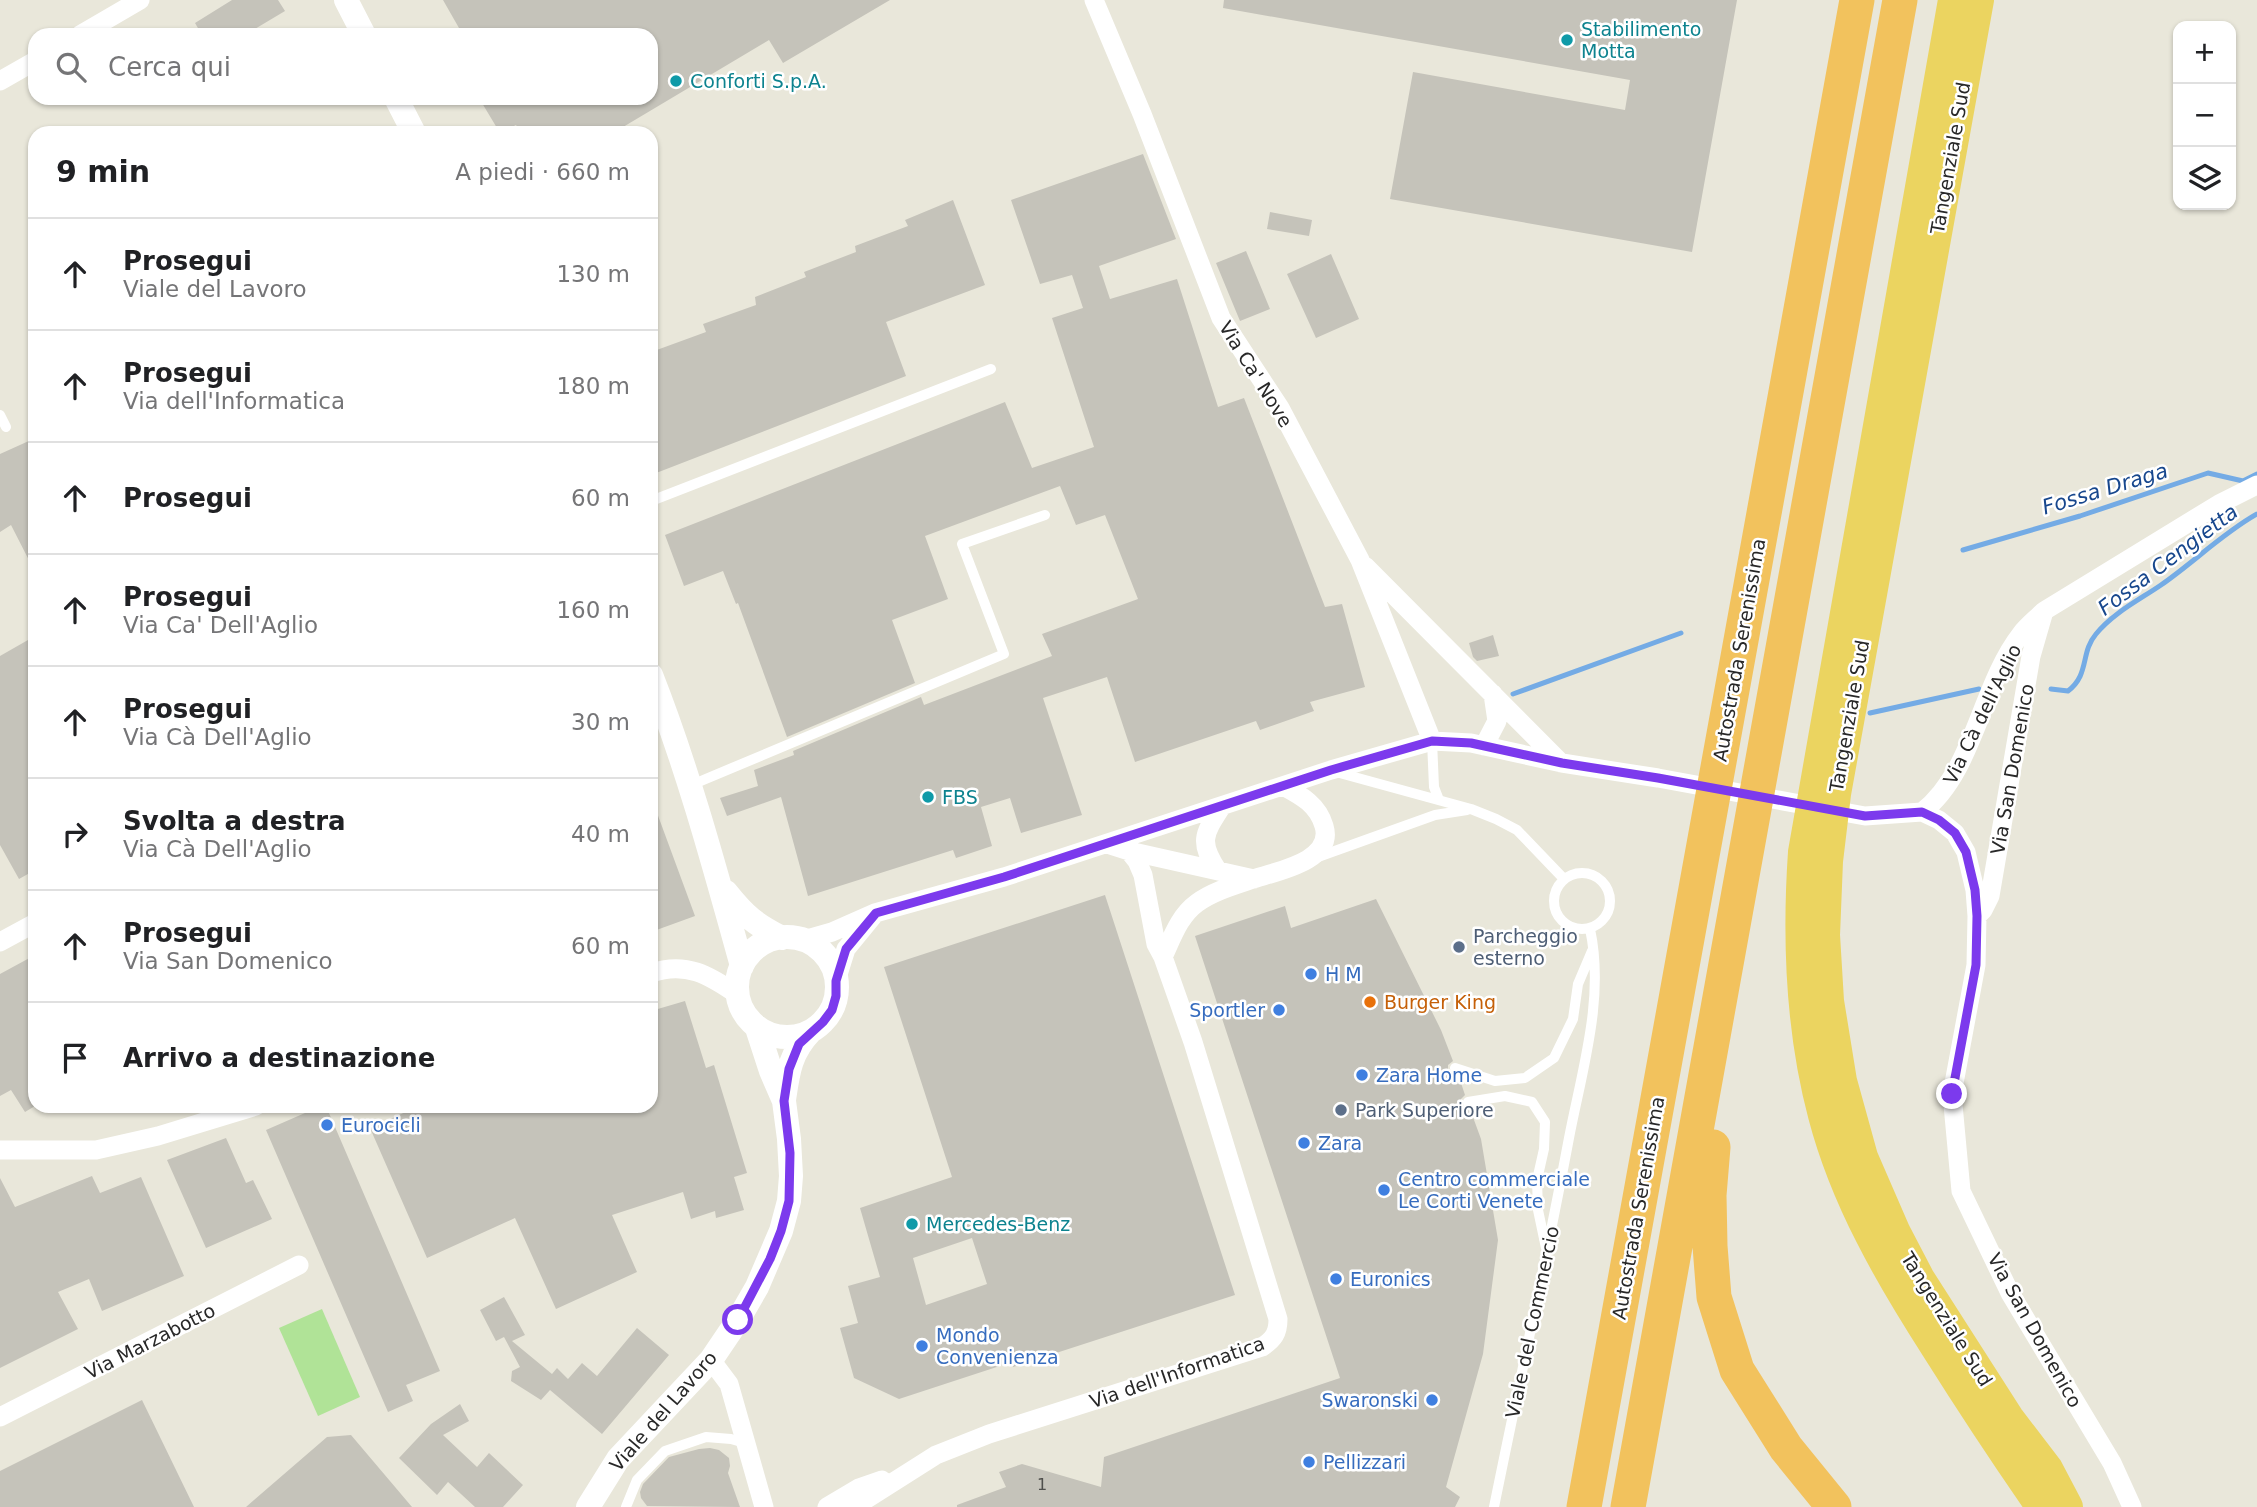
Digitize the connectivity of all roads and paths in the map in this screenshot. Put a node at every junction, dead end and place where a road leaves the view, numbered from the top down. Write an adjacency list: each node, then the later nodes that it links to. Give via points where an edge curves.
1 (140, 0): 8 (street)
2 (346, 0): 9 (street)
3 (1094, 0): 20 (street, Via Ca' Nove, via 1221,318 1280,408)
4 (1857, 0): 65 (highway, Autostrada Serenissima)
5 (1900, 0): 50 (highway)
6 (1954, 0): 79 (highway, Tangenziale Sud, via 1808,825 1801,900 1801,979 1824,1116 1863,1219 1895,1283)
7 (1978, 0): 80 (highway, Tangenziale Sud, via 1835,794 1824,935 1828,1001 1841,1082 1862,1157 1919,1279 2008,1418 2047,1469)
8 (92, 28)
9 (360, 28)
10 (28, 65): 11 (street)
11 (0, 81)
12 (400, 105): 13 (street)
13 (410, 126)
14 (991, 369): 18 (lane)
15 (0, 415): 16 (lane)
16 (6, 427)
17 (2257, 485): 21 (street, Via Cà dell'Aglio)
18 (658, 498)
19 (1045, 515): 29 (lane, via 962,544 1004,654)
20 (1360, 560): 22 (street); 24 (street, Via Ca' Nove)
21 (2044, 611): 33 (street, Via Cà dell'Aglio, via 2021,634 2004,664 1951,780); 42 (street, Via San Domenico, via 2031,656 1990,896)
22 (1493, 694): 25 (street, via 1497,721); 26 (street)
23 (658, 696): 29 (street)
24 (1432, 741): 25 (street); 27 (street); 30 (lane)
25 (1484, 746): 26 (street)
26 (1562, 763): 33 (street, via 1865,816)
27 (1331, 770): 28 (street); 30 (lane)
28 (1283, 786): 31 (street); 36 (street, via 1307,800 1323,822 1320,850)
29 (689, 787): 40 (street)
30 (1439, 800): 32 (lane)
31 (1222, 806): 34 (street); 37 (street, via 1205,845)
32 (1471, 809): 36 (lane, via 1435,815); 39 (lane, via 1517,830)
33 (1922, 812): 42 (street, via 1955,833 1966,852)
34 (1107, 844): 35 (street); 41 (street)
35 (1129, 851): 37 (street); 48 (street, Via dell'Informatica, via 1143,875 1156,944)
36 (1305, 862): 38 (street)
37 (1217, 871): 38 (street)
38 (1254, 879): 48 (street, via 1195,904 1182,918)
39 (1564, 879): 44 (lane, via 1554,900 1559,919 1577,929); 44 (lane, via 1588,873 1606,886 1611,897 1609,912)
40 (719, 884): 45 (street, via 756,924); 49 (street)
41 (876, 913): 45 (street, via 832,932); 52 (street, via 846,949)
42 (1977, 916): 81 (street, Via San Domenico, via 1976,965 1952,1094 1961,1191 2010,1293 2112,1463)
43 (28, 927): 46 (street)
44 (1590, 929): 47 (lane, Viale del Commercio)
45 (793, 939): 49 (street, via 765,943); 52 (street, via 826,956)
46 (0, 942)
47 (1594, 947): 56 (lane, via 1578,984 1573,1019 1553,1058 1525,1078 1495,1081); 61 (lane, Viale del Commercio, via 1595,998)
48 (1163, 957): 67 (street, Via dell'Informatica, via 1193,1042 1278,1331 1262,1347 989,1434)
49 (742, 966): 53 (street)
50 (1725, 971): 77 (highway); 78 (highway, via 1709,1195 1714,1297 1737,1370 1786,1448)
51 (658, 972): 53 (street, via 689,970 714,978)
52 (836, 981): 55 (street, Viale del Lavoro, via 832,1010)
53 (738, 995): 54 (street, Viale del Lavoro)
54 (757, 1028): 55 (street, via 783,1037); 57 (street, Viale del Lavoro)
55 (811, 1031): 57 (street, Viale del Lavoro, via 799,1044 789,1069)
56 (1455, 1069)
57 (784, 1101): 63 (street, Viale del Lavoro, via 791,1176 781,1231 757,1287)
58 (1468, 1102): 61 (lane, via 1505,1096 1532,1102 1545,1122 1537,1180)
59 (233, 1113): 60 (street, via 96,1150)
60 (0, 1150)
61 (1547, 1254): 74 (lane, Viale del Commercio)
62 (299, 1265): 64 (street, Via Marzabotto)
63 (711, 1360): 66 (street, via 729,1384); 68 (street, Viale del Lavoro, via 618,1459)
64 (0, 1417)
65 (1595, 1442): 75 (highway); 76 (highway, Autostrada Serenissima)
66 (745, 1443): 70 (lane, via 706,1437 665,1451 637,1480); 71 (street)
67 (903, 1474): 72 (street, Via dell'Informatica, via 859,1488); 73 (street, Via dell'Informatica)
68 (601, 1495): 69 (street, Viale del Lavoro)
69 (588, 1507)
70 (626, 1507)
71 (764, 1507)
72 (827, 1507)
73 (853, 1507)
74 (1494, 1507)
75 (1565, 1507)
76 (1584, 1507)
77 (1628, 1507)
78 (1834, 1507)
79 (2042, 1507)
80 (2067, 1507)
81 (2132, 1507)

